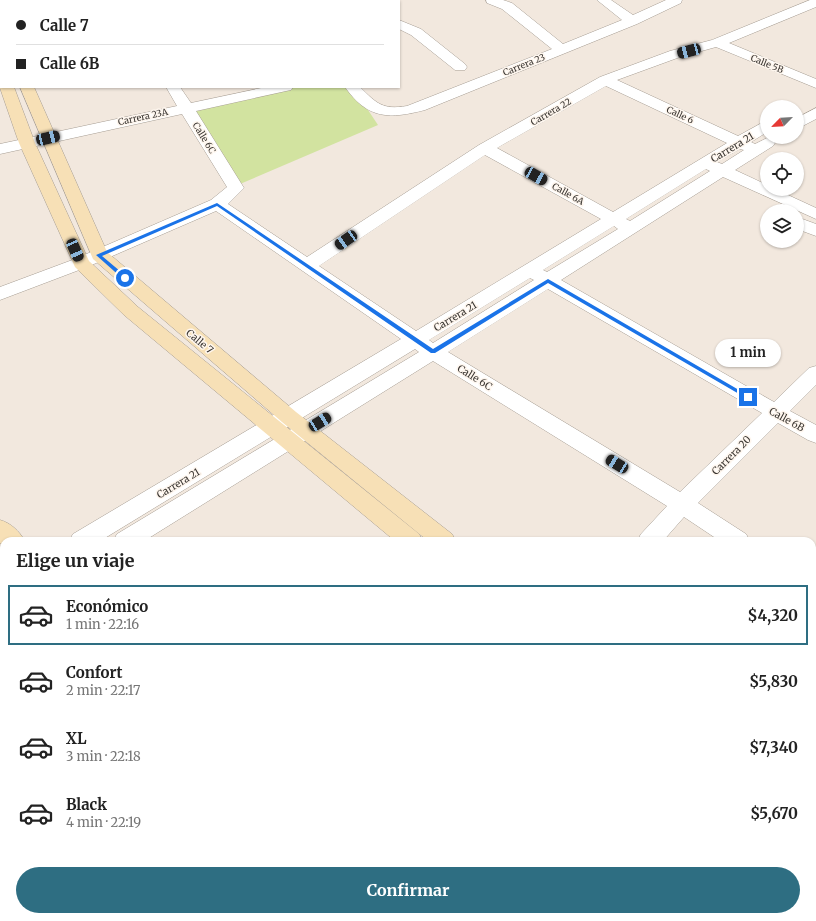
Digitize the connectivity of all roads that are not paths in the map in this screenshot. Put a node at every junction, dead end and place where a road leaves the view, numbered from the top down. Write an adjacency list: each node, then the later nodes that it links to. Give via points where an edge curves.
1 (492, 0): 5 (street)
2 (603, 0): 6 (street)
3 (676, 0): 6 (street, Carrera 23)
4 (816, 2): 8 (street, Carrera 22)
5 (504, 3): 9 (street)
6 (632, 21): 9 (street, Carrera 23)
7 (400, 24): 10 (street, via 416,32)
8 (717, 43): 11 (street, Carrera 22, via 675,54); 12 (street, Calle 5B)
9 (562, 50): 17 (street, Carrera 23, via 402,112 380,111 369,106)
10 (460, 67)
11 (605, 80): 25 (street, Calle 6); 26 (street, Carrera 22)
12 (816, 84)
13 (7, 88): 24 (main road, Calle 7)
14 (27, 88): 22 (main road, Calle 7)
15 (174, 88): 19 (street, Calle 6C)
16 (281, 88): 19 (street, Carrera 23A)
17 (353, 88)
18 (814, 102): 20 (street)
19 (185, 108): 22 (street, Carrera 23A); 29 (street, Calle 6C, via 236,188)
20 (804, 115)
21 (760, 132): 25 (street, Carrera 21)
22 (48, 138): 24 (street, Carrera 23A); 36 (main road, Calle 7)
23 (760, 142): 25 (street, Carrera 21)
24 (27, 143): 27 (street, Carrera 23A); 37 (main road, Calle 7)
25 (747, 146): 28 (street, Carrera 21)
26 (485, 148): 32 (street, Calle 6A); 38 (street, Carrera 22)
27 (0, 149)
28 (707, 172): 30 (street); 31 (street); 32 (street, Carrera 21); 34 (street, Carrera 21)
29 (217, 204): 36 (street); 38 (street, Calle 6C)
30 (761, 204)
31 (816, 214)
32 (614, 219): 34 (street, Calle 6A); 39 (street, Carrera 21)
33 (804, 225): 35 (street)
34 (631, 228): 40 (street, Carrera 21)
35 (816, 231)
36 (99, 255): 37 (street); 46 (main road, Calle 7)
37 (81, 263): 41 (street); 47 (main road, Calle 7, via 131,311)
38 (308, 265): 42 (street, Calle 6C)
39 (530, 270): 40 (street, Calle 6B); 42 (street, Carrera 21)
40 (548, 280): 43 (street, Carrera 21); 45 (street, Calle 6B)
41 (0, 294)
42 (416, 340): 43 (street, Calle 6C); 46 (street, Carrera 21)
43 (433, 352): 48 (street, Carrera 21); 51 (street, Calle 6C)
44 (816, 373): 45 (street, Carrera 20)
45 (775, 412): 49 (street, Calle 6B); 51 (street, Carrera 20)
46 (290, 417): 47 (street, Carrera 21); 48 (main road, Calle 7)
47 (272, 428): 50 (main road, Calle 7); 54 (street, Carrera 21)
48 (308, 430): 50 (street, Carrera 21); 57 (main road, Calle 7)
49 (816, 435)
50 (289, 442): 55 (street, Carrera 21); 56 (main road, Calle 7)
51 (682, 504): 58 (street, Carrera 20); 59 (street, Calle 6C)
52 (0, 529): 53 (main road)
53 (9, 537)
54 (88, 537)
55 (132, 537)
56 (406, 537)
57 (439, 537)
58 (653, 537)
59 (732, 537)

